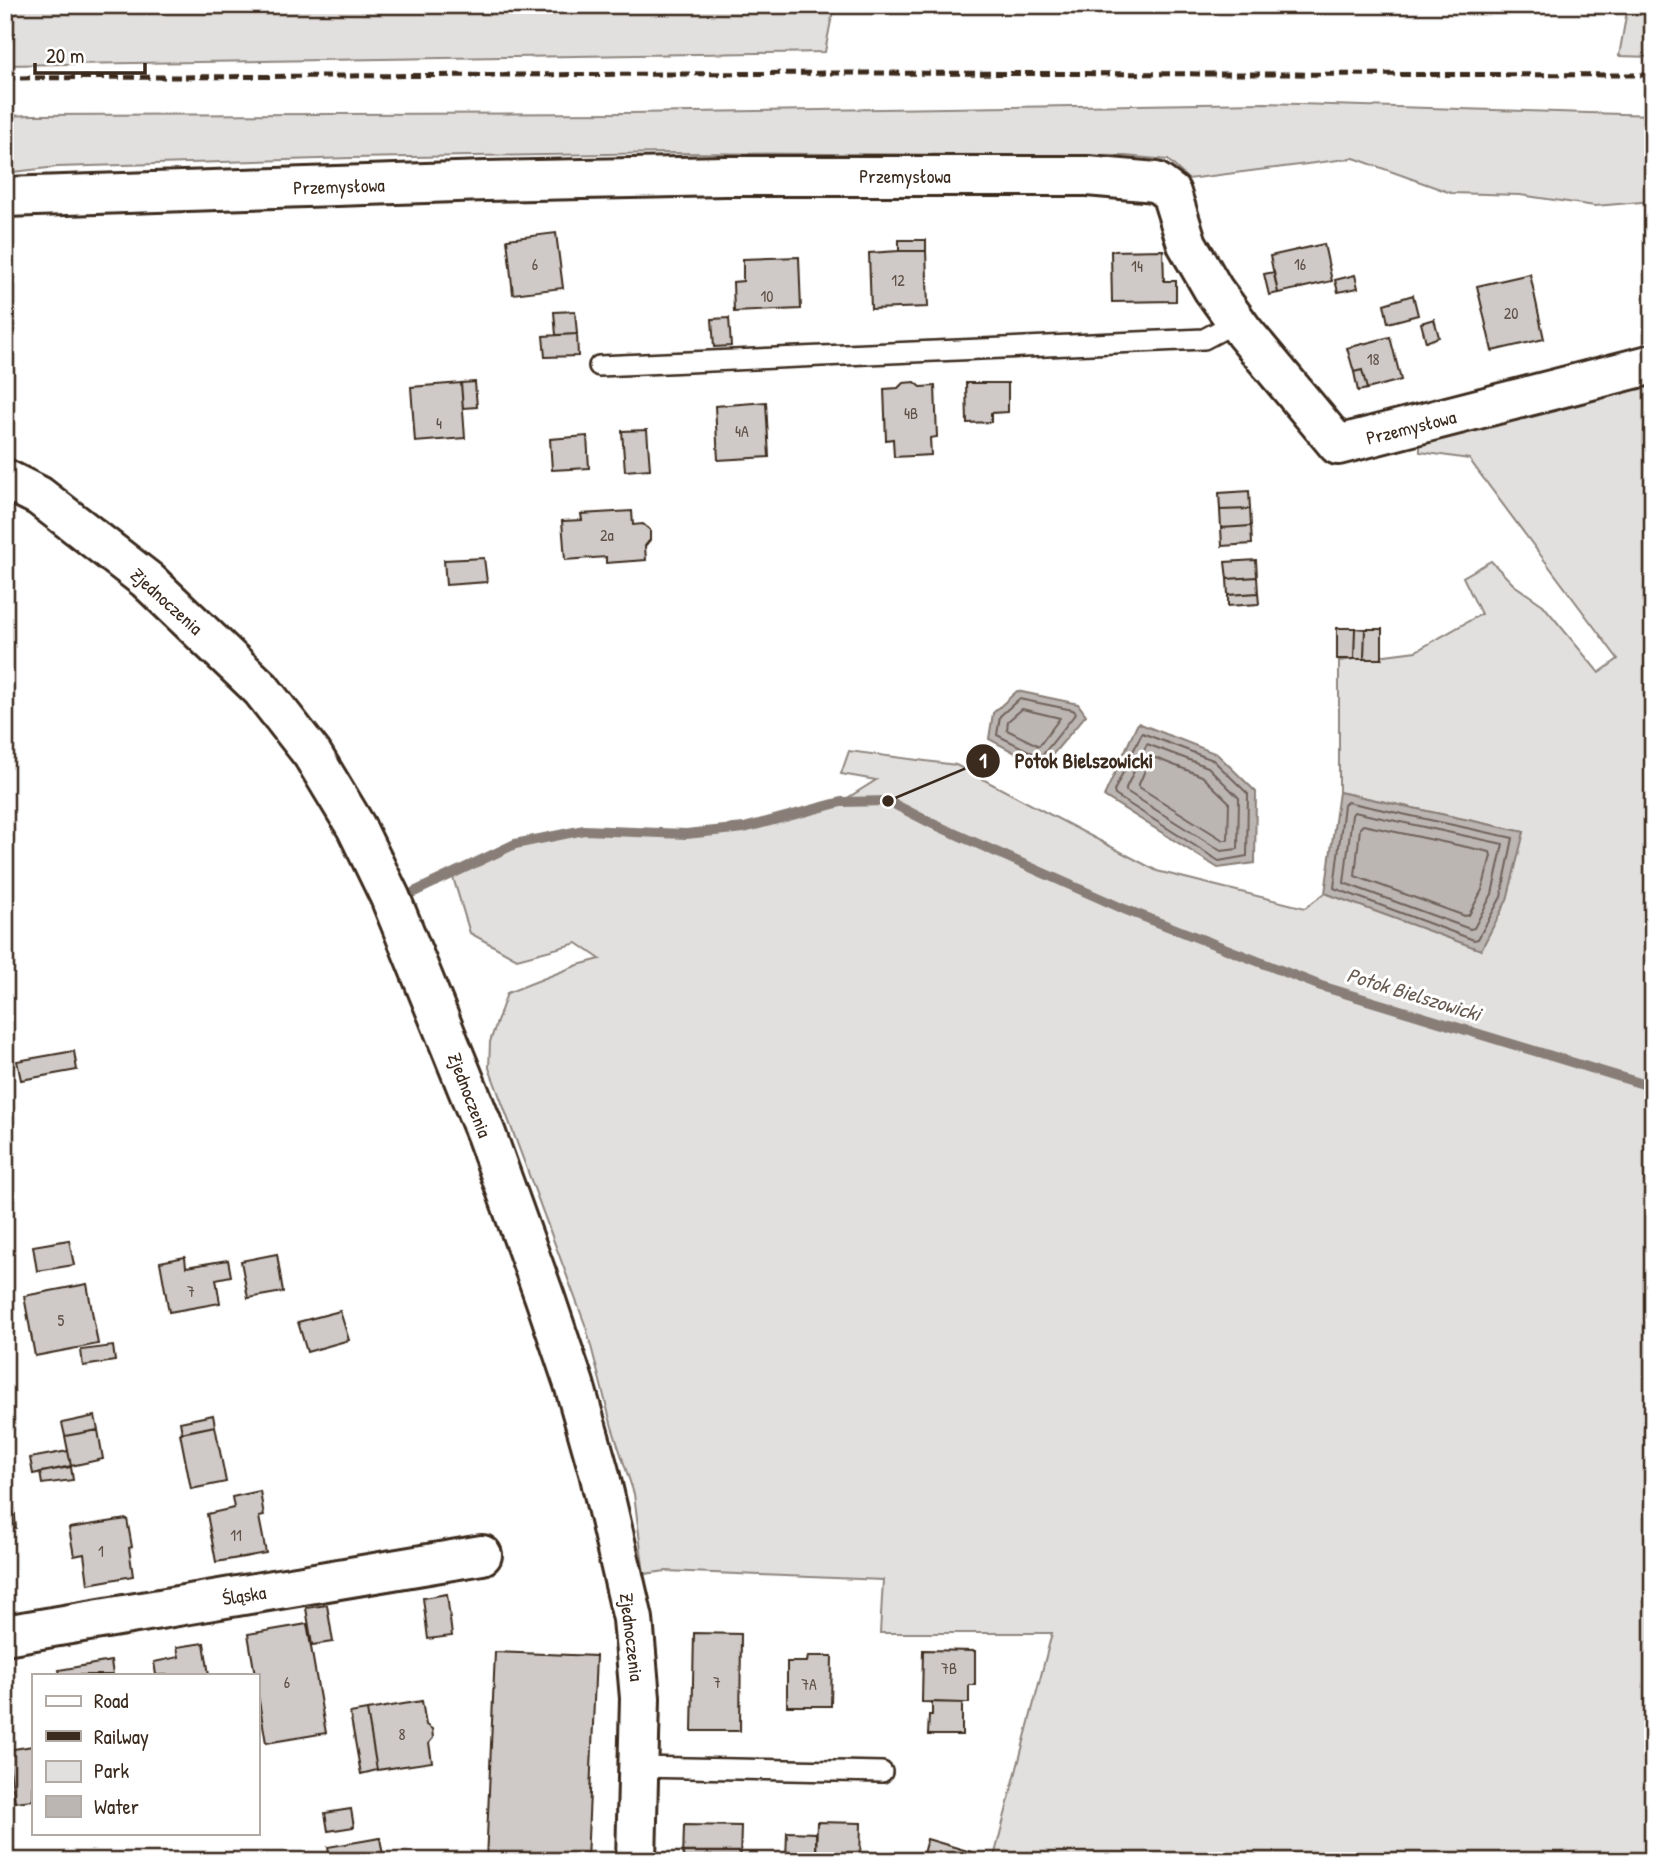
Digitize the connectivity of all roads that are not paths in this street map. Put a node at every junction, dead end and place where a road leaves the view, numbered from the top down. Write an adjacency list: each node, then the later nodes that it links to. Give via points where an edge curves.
1 (5, 197): 2 (street, Przemysłowa, via 712,177 1087,176 1156,181 1171,193 1187,244)
2 (1236, 322): 3 (street, Przemysłowa, via 1338,445); 4 (lane, via 1204,339)
3 (1653, 364)
4 (599, 366)
5 (5, 479): 8 (street, Zjednoczenia, via 39,496 147,580 261,689 312,754 368,850 486,1134 574,1384 633,1619 640,1698)
6 (482, 1555): 7 (street, Śląska)
7 (5, 1635)
8 (639, 1768): 9 (lane); 10 (street, Zjednoczenia)
9 (882, 1772)
10 (636, 1861)

